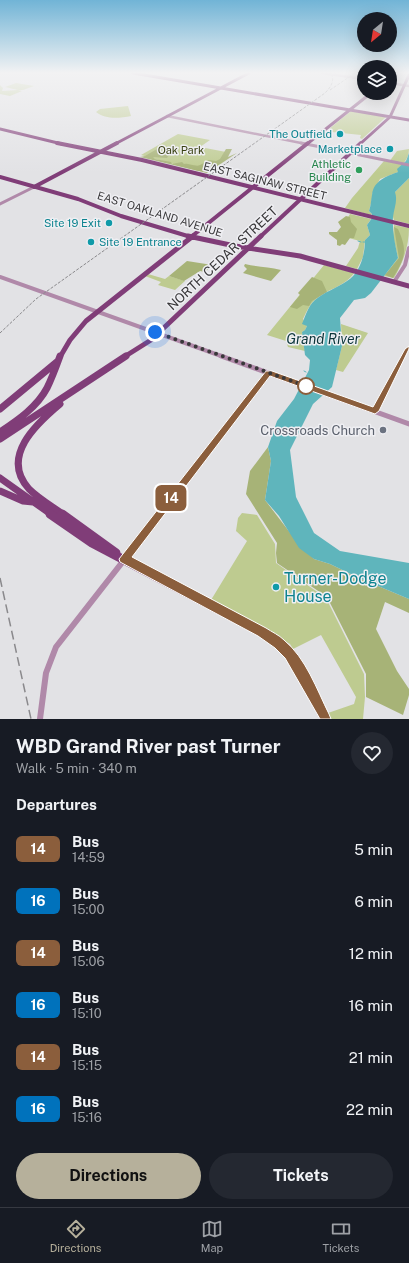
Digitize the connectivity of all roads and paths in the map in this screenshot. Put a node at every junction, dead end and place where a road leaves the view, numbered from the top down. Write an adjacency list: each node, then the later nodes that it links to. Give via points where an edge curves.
1 (185, 107): 6 (main road)
2 (330, 107): 5 (main road)
3 (354, 107): 5 (main road)
4 (395, 107): 7 (main road)
5 (350, 110): 7 (main road); 10 (main road)
6 (167, 116): 10 (street); 11 (main road)
7 (390, 117): 8 (main road); 12 (main road, NORTH CEDAR STREET)
8 (409, 120)
9 (0, 129): 11 (main road, EAST SAGINAW STREET)
10 (307, 144): 12 (street); 16 (main road)
11 (99, 152): 15 (main road); 16 (main road, EAST SAGINAW STREET, via 142,160)
12 (351, 153): 13 (street); 17 (main road, NORTH CEDAR STREET)
13 (409, 165)
14 (0, 177): 15 (main road, EAST OAKLAND AVENUE)
15 (34, 187): 18 (street); 20 (main road, EAST OAKLAND AVENUE)
16 (252, 188): 17 (main road, EAST SAGINAW STREET); 20 (main road)
17 (300, 200): 19 (main road, EAST SAGINAW STREET); 21 (main road, NORTH CEDAR STREET)
18 (0, 204)
19 (409, 226)
20 (191, 237): 21 (main road, EAST OAKLAND AVENUE); 26 (main road)
21 (249, 248): 24 (main road, EAST OAKLAND AVENUE, via 300,256); 27 (main road, NORTH CEDAR STREET)
22 (409, 248): 24 (street, via 405,265)
23 (0, 277): 26 (street)
24 (394, 282): 25 (main road, EAST OAKLAND AVENUE)
25 (409, 286)
26 (98, 312): 27 (street); 28 (main road, via 80,328)
27 (158, 334): 29 (street); 30 (main road, NORTH CEDAR STREET)
28 (59, 360): 31 (main road); 33 (main road, via 46,389 34,405)
29 (269, 373): 32 (street); 39 (street)
30 (78, 389): 34 (main road); 38 (main road, via 28,430 15,456 18,473 24,484)
31 (0, 409)
32 (409, 424)
33 (0, 432)
34 (0, 438)
35 (0, 478): 37 (main road)
36 (0, 491): 37 (main road)
37 (34, 502): 38 (main road); 39 (main road, via 77,533)
38 (61, 512): 39 (main road)
39 (122, 558): 40 (street, via 52,655); 41 (main road, via 274,639 298,667)
40 (40, 719)
41 (325, 719)

